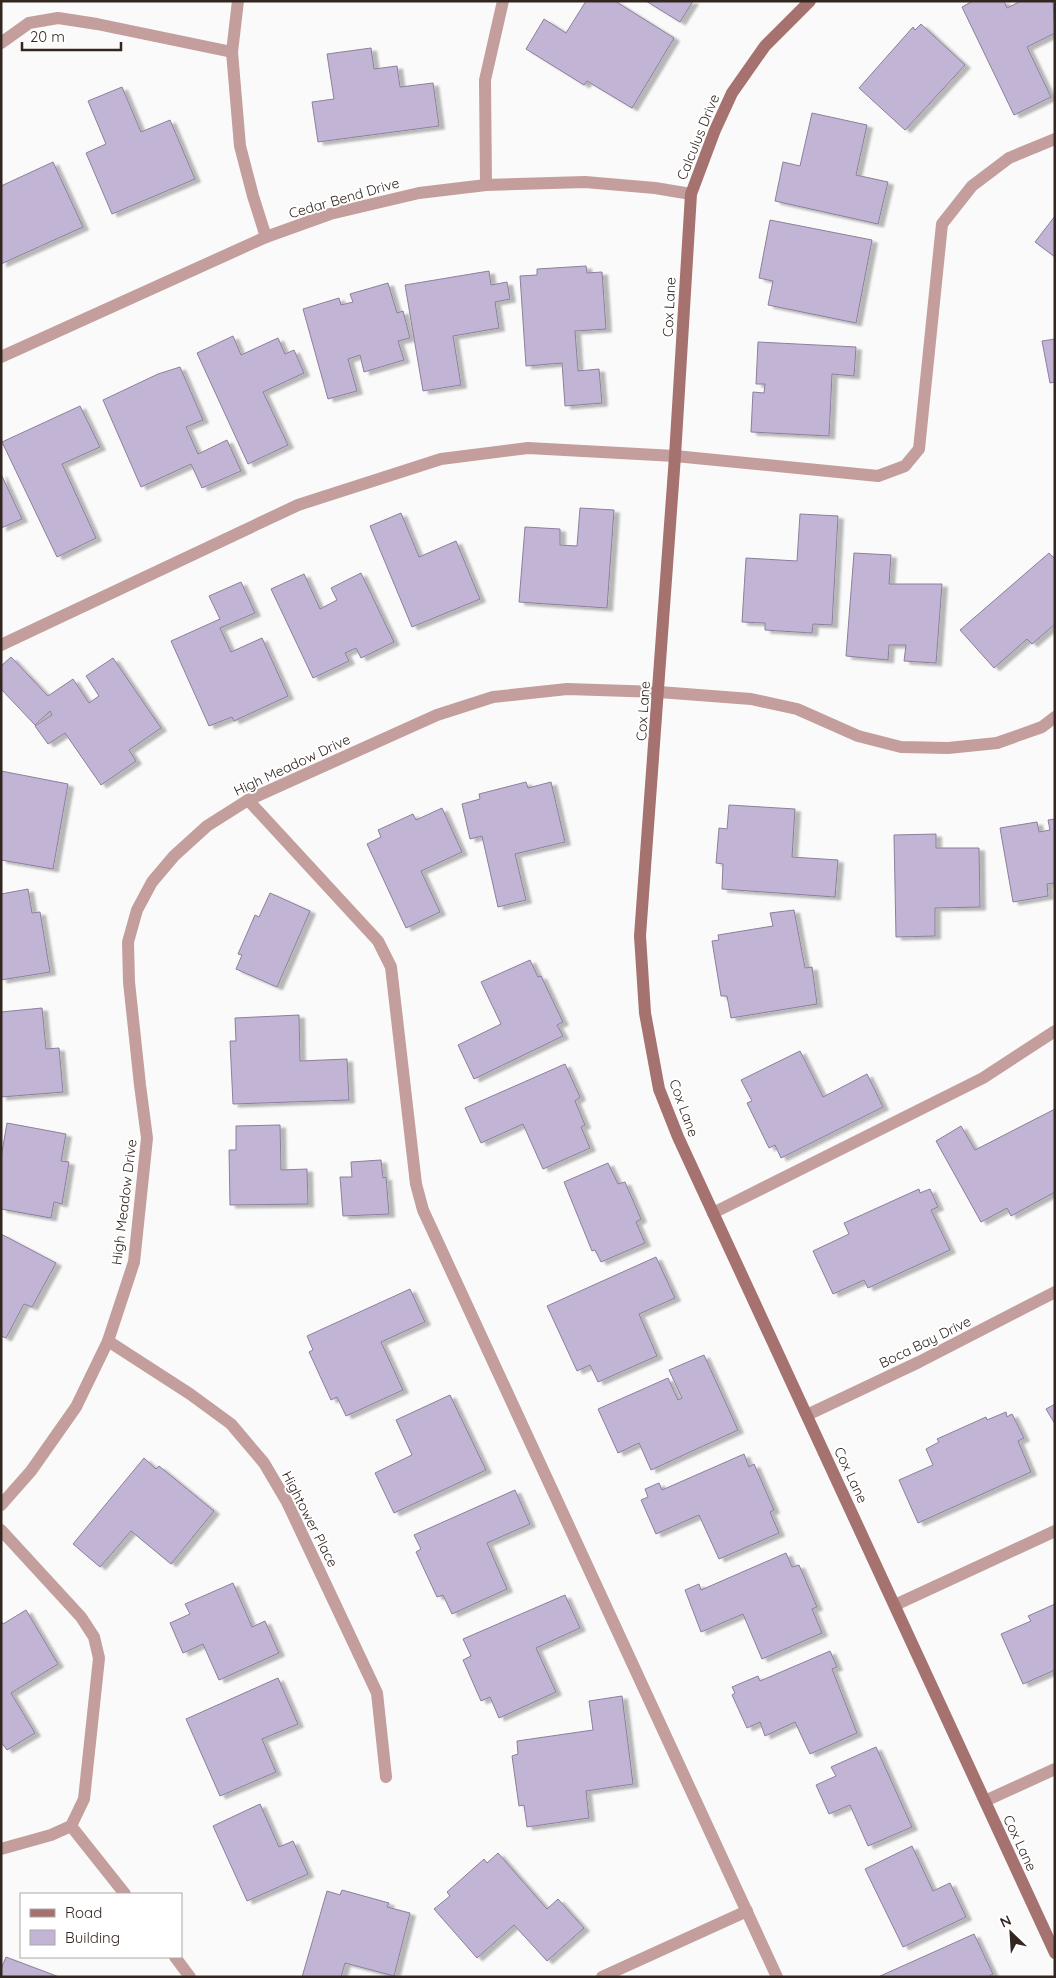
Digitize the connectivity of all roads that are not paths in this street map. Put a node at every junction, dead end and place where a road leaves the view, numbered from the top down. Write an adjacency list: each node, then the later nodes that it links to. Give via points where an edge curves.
1 (238, 1): 5 (street)
2 (503, 1): 7 (street, via 485,80)
3 (810, 1): 8 (street, Calculus Drive, via 765,46 732,94)
4 (1, 43): 5 (street, via 29,23 58,18)
5 (232, 52): 9 (street, via 240,146)
6 (1055, 138): 11 (street, via 1009,158 972,186 942,224 919,449 905,466 878,476)
7 (486, 185): 8 (street, Cedar Bend Drive, via 584,182); 9 (street, Cedar Bend Drive, via 419,192 330,214)
8 (691, 194): 11 (street, Cox Lane)
9 (266, 237): 10 (street, Cedar Bend Drive)
10 (1, 357)
11 (675, 456): 12 (street, via 528,448 441,458 298,505); 13 (street, Cox Lane)
12 (1, 645)
13 (659, 692): 14 (street, High Meadow Drive, via 751,699 798,708 858,736 901,747 948,748 998,743 1042,727); 15 (street, High Meadow Drive, via 568,689 493,697 437,715); 17 (street, Cox Lane, via 640,936 645,1013 659,1089)
14 (1055, 717)
15 (248, 800): 19 (street, High Meadow Drive, via 207,826 174,856 152,882 137,910 128,942 130,992 148,1138 134,1262); 31 (street, via 378,941 391,967 416,1184 423,1210)
16 (1055, 1031): 17 (street, via 983,1078)
17 (713, 1213): 20 (street, Cox Lane)
18 (1055, 1292): 20 (street, Boca Bay Drive)
19 (108, 1342): 21 (street, High Meadow Drive, via 76,1407 31,1471); 26 (street, Hightower Place, via 231,1424 264,1463 287,1502 377,1694)
20 (807, 1415): 24 (street, Cox Lane)
21 (1, 1505)
22 (1, 1530): 28 (street, via 81,1617 94,1637 99,1658 84,1798)
23 (1055, 1531): 24 (street)
24 (894, 1606): 27 (street, Cox Lane)
25 (1055, 1769): 27 (street)
26 (386, 1777)
27 (985, 1801): 32 (street, Cox Lane)
28 (71, 1826): 29 (street); 30 (street)
29 (1, 1849)
30 (124, 1893)
31 (747, 1911): 35 (street); 36 (street)
32 (1055, 1953)
33 (176, 1958): 34 (street)
34 (190, 1977)
35 (602, 1977)
36 (777, 1977)

